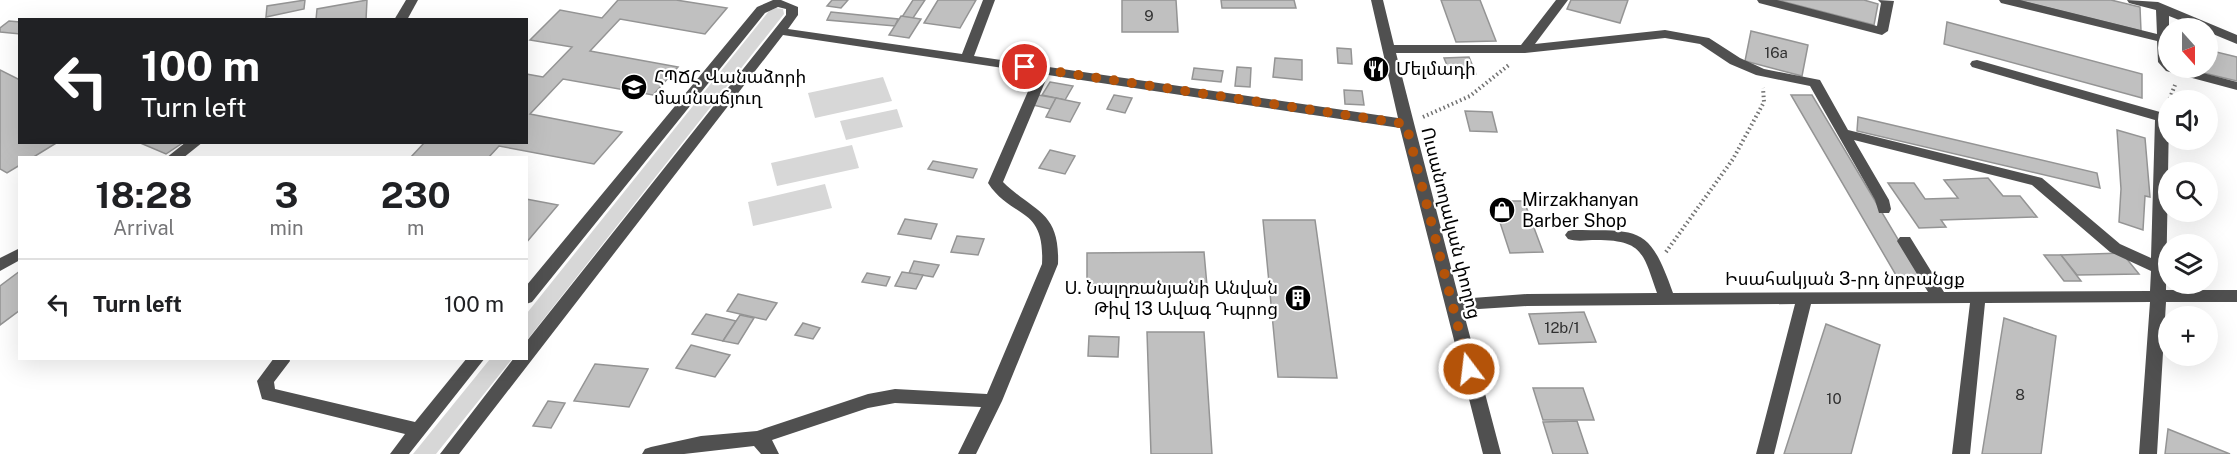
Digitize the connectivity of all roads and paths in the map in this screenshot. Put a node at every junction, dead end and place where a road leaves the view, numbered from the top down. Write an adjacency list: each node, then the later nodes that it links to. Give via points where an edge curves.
1 (412, 0): 11 (street)
2 (989, 0): 18 (street)
3 (1377, 0): 16 (street, Ուսանողական փողոց)
4 (1562, 0): 17 (street)
5 (1763, 0): 6 (street, via 1882,31 1888,1)
6 (1884, 0)
7 (2005, 0): 14 (street)
8 (2133, 0): 10 (street)
9 (784, 2): 13 (street, via 793,11); 41 (street, via 760,10)
10 (2162, 8): 12 (street); 15 (street)
11 (401, 18)
12 (2162, 18)
13 (779, 31): 18 (street); 49 (street)
14 (2158, 38)
15 (2237, 40)
16 (1389, 49): 17 (street); 27 (street, Ուսանողական փողոց)
17 (1525, 49): 21 (street, via 1665,34 1704,41 1735,62); 27 (path, via 1494,80 1460,103)
18 (967, 58): 20 (street)
19 (1977, 64): 26 (street)
20 (1044, 70): 27 (street); 53 (street, via 995,183 1029,207 1042,222 1050,240 1050,264)
21 (1761, 72): 28 (street, via 1815,83); 39 (path, via 1764,102 1733,159)
22 (2209, 78): 24 (street)
23 (2176, 82): 25 (path)
24 (2237, 86)
25 (2173, 90)
26 (2158, 116)
27 (1406, 124): 48 (street, Ուսանողական փողոց)
28 (1843, 133): 32 (street); 38 (street, via 2037,181 2115,248)
29 (193, 144): 31 (street)
30 (2161, 150): 33 (street)
31 (176, 156)
32 (1884, 209)
33 (2160, 234)
34 (1574, 235): 39 (street, via 1638,241)
35 (1905, 241): 43 (street)
36 (18, 254): 37 (street)
37 (0, 265)
38 (2158, 267)
39 (1654, 268): 46 (street)
40 (2158, 294): 45 (street)
41 (528, 295)
42 (2237, 296): 45 (street, Իսահակյան 3-րդ նրբանցք)
43 (1940, 298): 44 (street, Իսահակյան 3-րդ նրբանցք); 47 (street, Իսահակյան 3-րդ նրբանցք)
44 (1978, 298): 45 (street, Իսահակյան 3-րդ նրբանցք); 63 (street)
45 (2158, 298): 64 (street)
46 (1667, 299): 47 (street, Իսահակյան 3-րդ նրբանցք); 48 (street, Իսահակյան 3-րդ նրբանցք)
47 (1804, 299): 62 (street)
48 (1452, 305): 61 (street, Ուսանողական փողոց)
49 (528, 352)
50 (475, 360): 54 (street)
51 (522, 360): 57 (street)
52 (282, 361): 54 (street, via 265,381 268,394)
53 (993, 400): 55 (street, via 895,396 868,401); 60 (street)
54 (418, 430): 56 (street)
55 (757, 438): 58 (street, via 701,443); 59 (street)
56 (399, 454)
57 (449, 454)
58 (651, 454)
59 (770, 454)
60 (967, 454)
61 (1492, 454)
62 (1765, 454)
63 (1960, 454)
64 (2148, 454)

